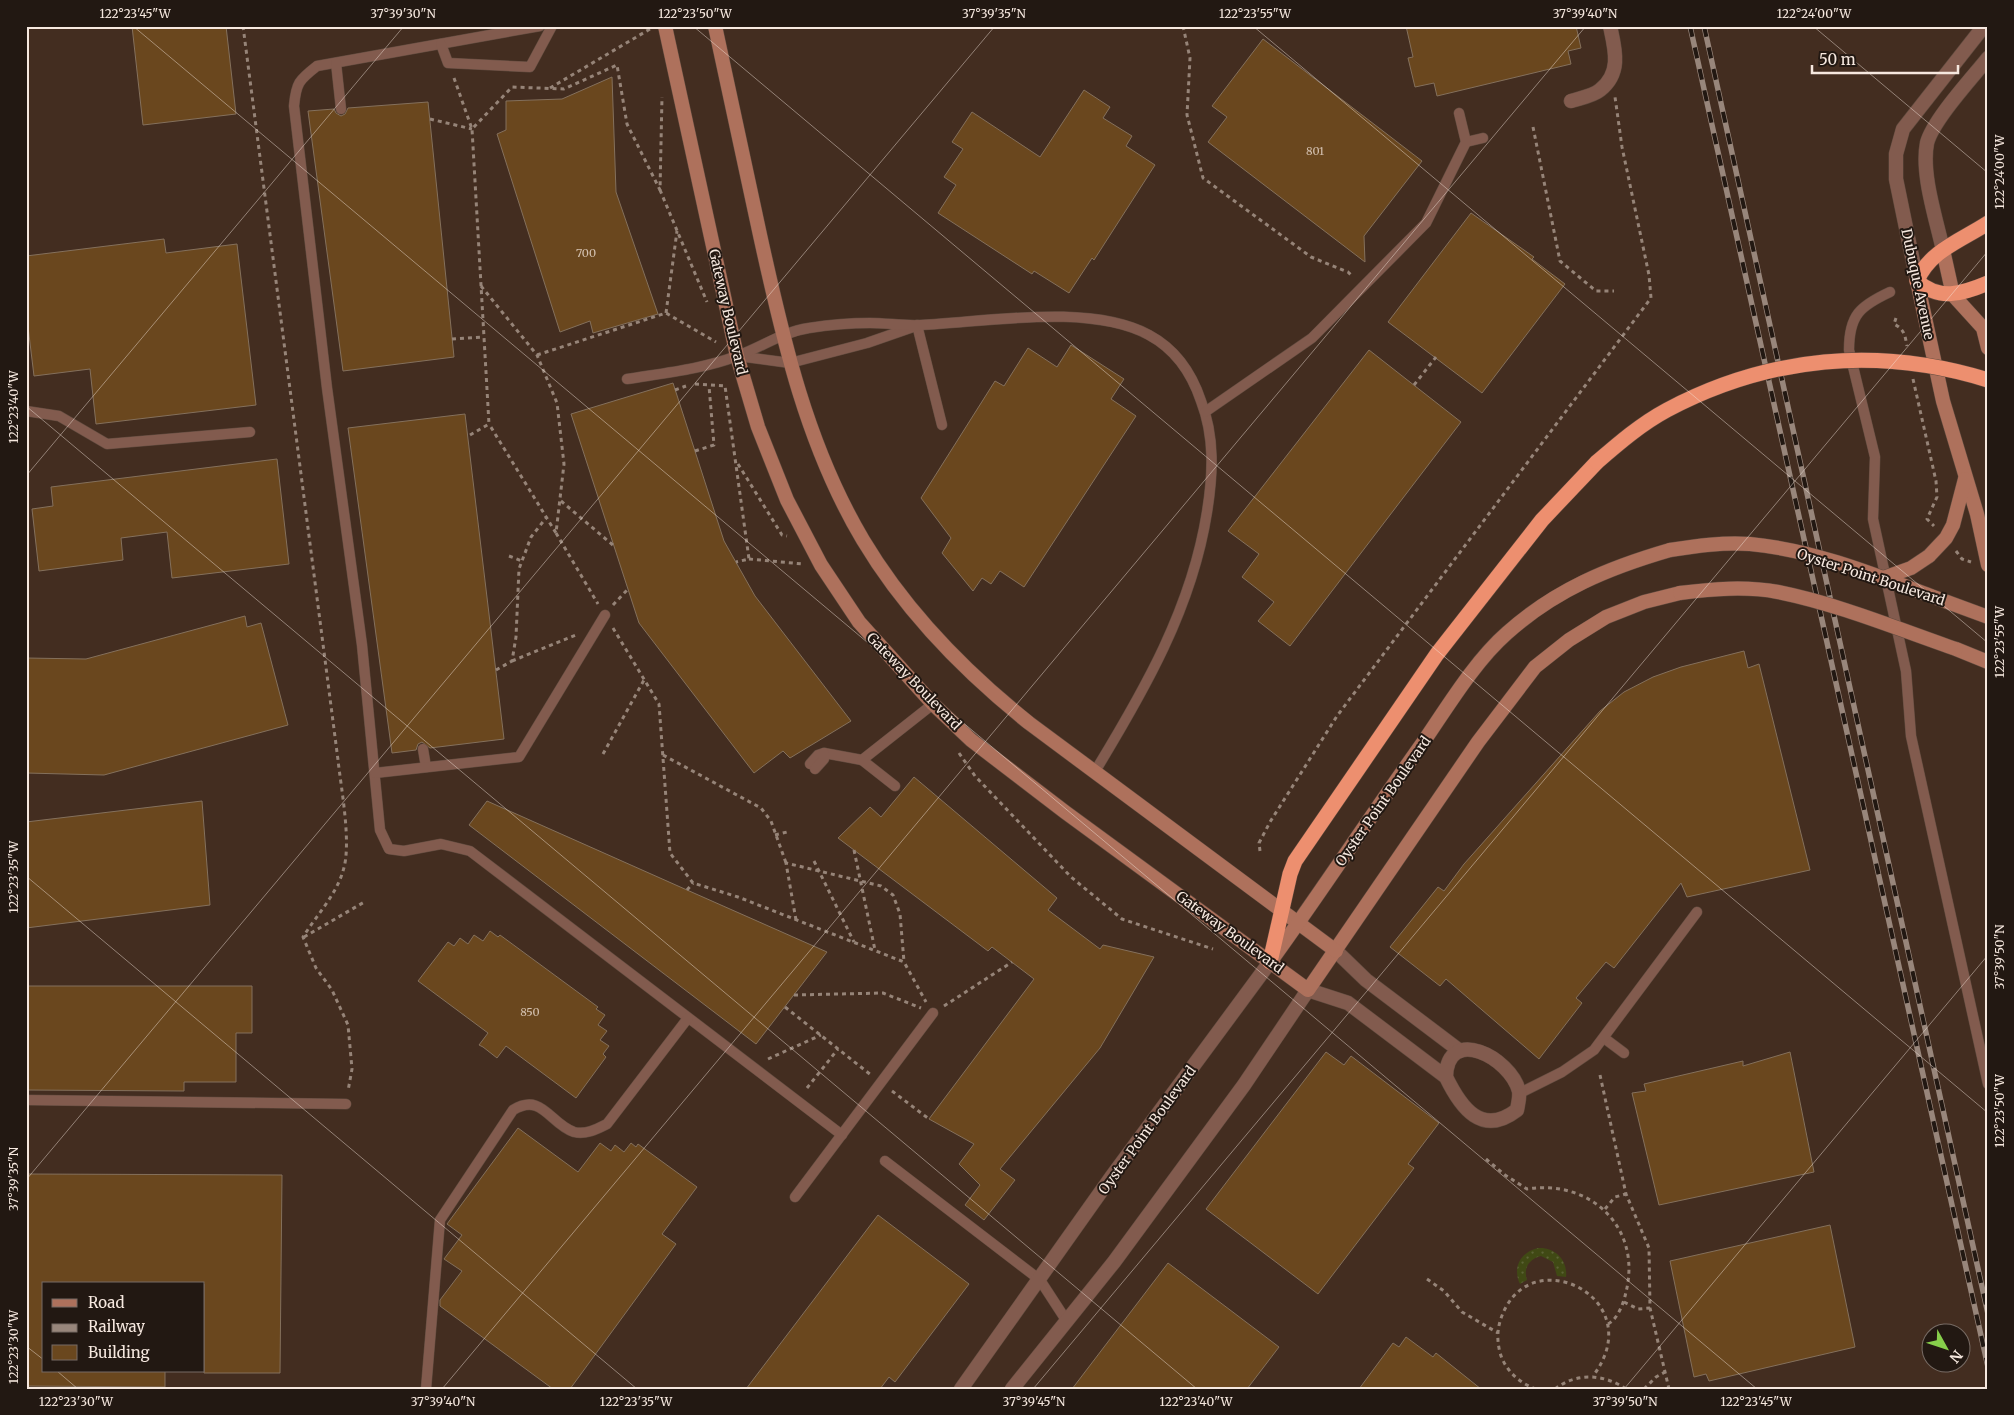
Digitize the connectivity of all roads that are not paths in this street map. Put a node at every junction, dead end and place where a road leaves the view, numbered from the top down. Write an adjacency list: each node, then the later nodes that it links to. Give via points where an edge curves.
1 (540, 26): 7 (lane)
2 (552, 26): 7 (lane, via 530,67 448,63)
3 (665, 26): 24 (main road, Gateway Boulevard)
4 (715, 26): 22 (main road)
5 (1610, 26): 10 (street, via 1617,63 1611,79 1599,91)
6 (1984, 26): 17 (street, Dubuque Avenue, via 1903,129 1896,154 1896,179)
7 (441, 44): 9 (lane)
8 (1988, 58): 16 (street, via 1935,125 1928,141 1927,175)
9 (336, 63): 11 (lane); 43 (lane, via 317,66 300,79 294,106 327,388 362,645)
10 (1571, 101)
11 (340, 108)
12 (1459, 113): 14 (lane)
13 (1483, 138): 14 (lane)
14 (1466, 142): 29 (lane, via 1426,223 1312,338)
15 (1988, 223): 16 (highway)
16 (1943, 250): 17 (highway, via 1927,263); 20 (main road)
17 (1917, 281): 20 (highway, via 1933,292); 32 (main road, Dubuque Avenue, via 1943,401)
18 (1988, 283): 20 (highway)
19 (1890, 292): 58 (lane, via 1866,302 1854,318 1849,333 1849,350 1875,457 1873,519 1906,671 1911,736)
20 (1953, 295): 23 (main road, via 1983,328)
21 (917, 325): 22 (lane, via 869,323 807,328); 25 (lane, via 867,343); 29 (lane, via 1033,318 1085,318 1119,323 1149,335 1174,354 1194,381); 30 (lane)
22 (783, 335): 24 (lane); 25 (main road)
23 (1988, 348)
24 (737, 356): 25 (lane); 26 (lane); 38 (main road, Gateway Boulevard, via 758,427 784,491 821,565 859,622)
25 (790, 363): 44 (main road, via 808,422 832,480 863,540 898,593 938,642 981,684)
26 (627, 379)
27 (1988, 380): 46 (highway, bridge, via 1892,360 1853,359 1778,369 1741,378 1703,393 1630,434 1569,490 1515,554 1397,709 1295,861)
28 (26, 411): 31 (lane, via 59,416 107,444)
29 (1206, 412): 44 (lane, via 1212,481 1202,543 1187,594 1140,697)
30 (942, 424)
31 (250, 432)
32 (1965, 478): 33 (main road, Dubuque Avenue, via 1977,514); 34 (main road, bridge, via 1946,538 1929,556 1911,568)
33 (1984, 565)
34 (1883, 578): 36 (main road, Oyster Point Boulevard, bridge); 48 (main road, Oyster Point Boulevard, bridge, via 1783,549 1749,544 1712,544 1670,550 1627,562 1586,579 1544,604 1506,634 1441,716)
35 (604, 615): 42 (lane, via 519,757)
36 (1988, 617)
37 (1988, 662): 49 (main road, bridge, via 1956,648 1777,592 1715,589 1680,593 1644,602 1606,617 1569,640 1536,668 1478,742)
38 (933, 704): 40 (lane); 50 (main road, Gateway Boulevard, via 971,740 1014,773)
39 (423, 749): 42 (lane)
40 (862, 760): 41 (lane, via 824,753 818,755); 45 (lane)
41 (812, 766)
42 (426, 767): 43 (lane)
43 (375, 773): 53 (lane, via 380,830 389,849 404,851 441,844 470,851)
44 (1094, 773): 46 (main road)
45 (895, 786)
46 (1283, 912): 48 (main road); 50 (highway)
47 (1697, 912): 54 (lane)
48 (1298, 923): 49 (main road); 50 (main road, Oyster Point Boulevard)
49 (1336, 951): 51 (main road); 55 (street, via 1366,980)
50 (1270, 962): 51 (main road, Gateway Boulevard); 65 (street, Oyster Point Boulevard, via 1112,1176)
51 (1308, 990): 57 (street, via 1348,1003); 66 (street, via 1244,1085 1114,1262)
52 (933, 1014): 62 (lane)
53 (688, 1018): 62 (lane); 67 (lane, via 608,1124 592,1132 574,1132 538,1106 528,1103 508,1117 440,1220)
54 (1604, 1038): 56 (lane); 59 (lane, via 1594,1050 1562,1072)
55 (1460, 1051): 57 (street, via 1450,1059); 59 (street, via 1484,1053 1501,1063 1513,1076)
56 (1624, 1053)
57 (1446, 1077): 59 (street, via 1465,1108 1490,1123 1505,1119 1517,1110)
58 (1988, 1084)
59 (1520, 1093)
60 (26, 1100): 61 (lane)
61 (346, 1104)
62 (842, 1135): 64 (lane)
63 (886, 1161): 65 (lane)
64 (795, 1198)
65 (1040, 1280): 66 (lane); 68 (street, Oyster Point Boulevard)
66 (1066, 1320): 69 (street)
67 (426, 1389)
68 (961, 1389)
69 (1012, 1389)

